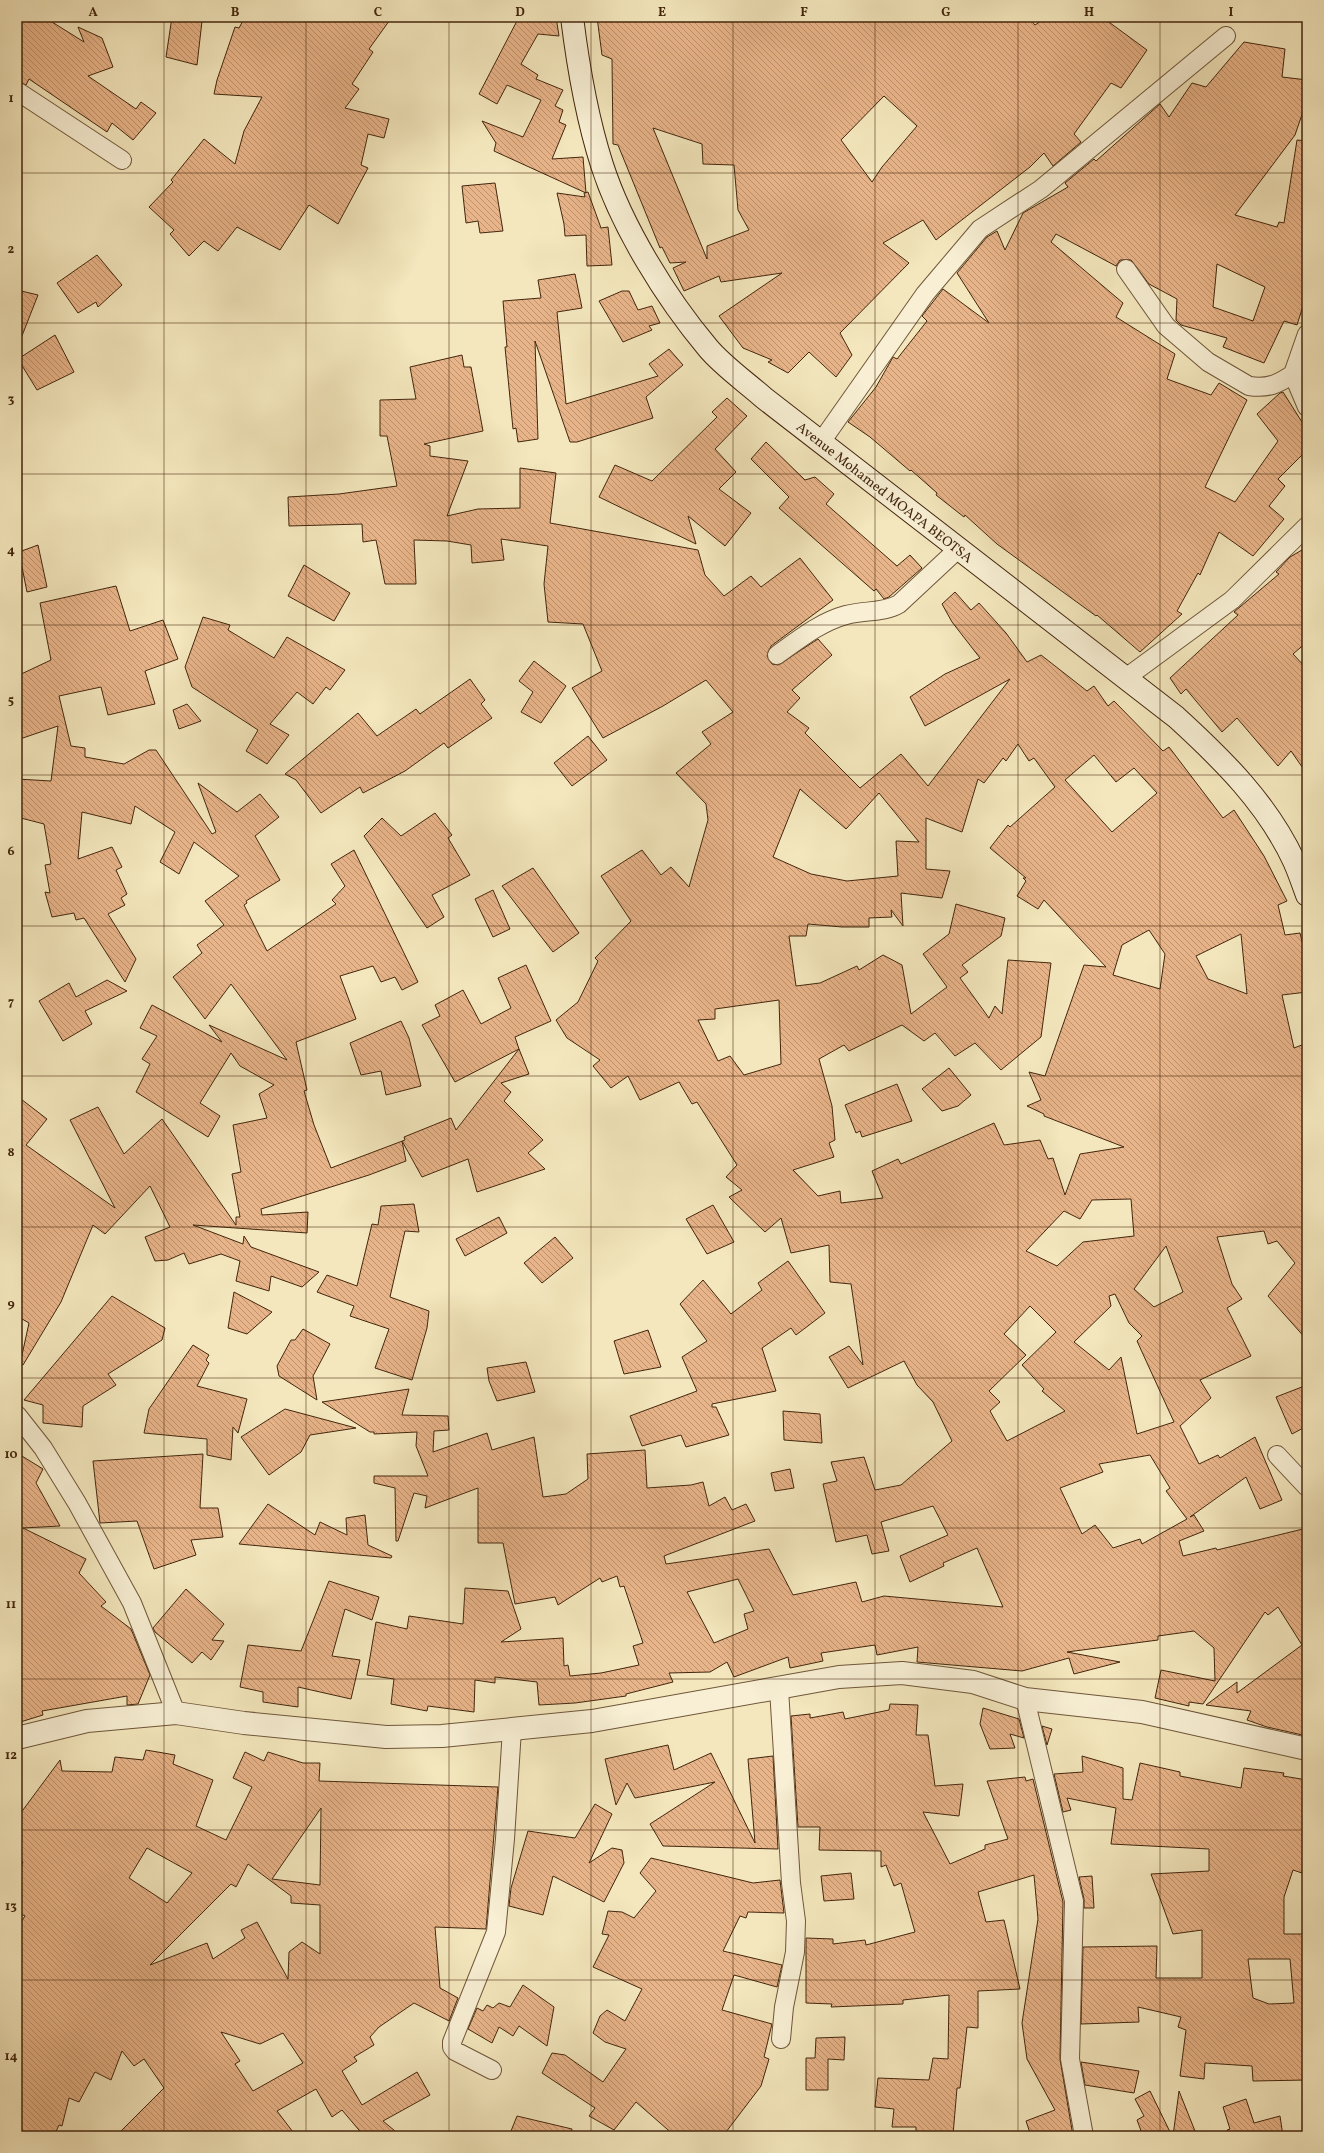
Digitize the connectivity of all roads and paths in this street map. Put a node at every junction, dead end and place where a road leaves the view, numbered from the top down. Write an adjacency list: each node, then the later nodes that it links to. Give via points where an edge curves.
1 (572, 17): 9 (street, Avenue Mohamed MOAPA BEOTSA, via 587,104 602,165 629,230 667,292 708,348 764,398)
2 (1226, 36): 9 (street, via 1041,189 980,229 925,294)
3 (17, 91): 4 (street)
4 (122, 160)
5 (1126, 269): 7 (street, via 1166,326 1208,362 1249,386 1256,387 1277,385)
6 (1307, 334): 7 (street)
7 (1293, 374): 8 (street)
8 (1307, 407)
9 (821, 442): 11 (street, Avenue Mohamed MOAPA BEOTSA)
10 (1307, 526): 13 (street, via 1232,600)
11 (958, 549): 12 (street, via 899,604 889,609 865,611 830,621 796,641); 13 (street, Avenue Mohamed MOAPA BEOTSA)
12 (777, 656)
13 (1127, 677): 14 (street, Avenue Mohamed MOAPA BEOTSA, via 1176,717 1222,760 1263,808 1294,860)
14 (1307, 895)
15 (17, 1414): 20 (street, via 43,1448 132,1603)
16 (1277, 1455): 17 (street)
17 (1307, 1487)
18 (779, 1689): 19 (street, via 839,1677 902,1673 973,1682); 21 (street, via 592,1722); 24 (street, via 791,1883 796,1921 795,1952 784,2007)
19 (1025, 1699): 23 (street, via 1142,1712); 26 (street, via 1074,1901 1070,2059)
20 (176, 1713): 21 (street, via 244,1723 386,1737 442,1736); 22 (street, via 87,1721)
21 (512, 1729): 25 (street, via 496,1932 452,2042 455,2051)
22 (17, 1738)
23 (1307, 1749)
24 (781, 2039)
25 (492, 2070)
26 (1084, 2136)

